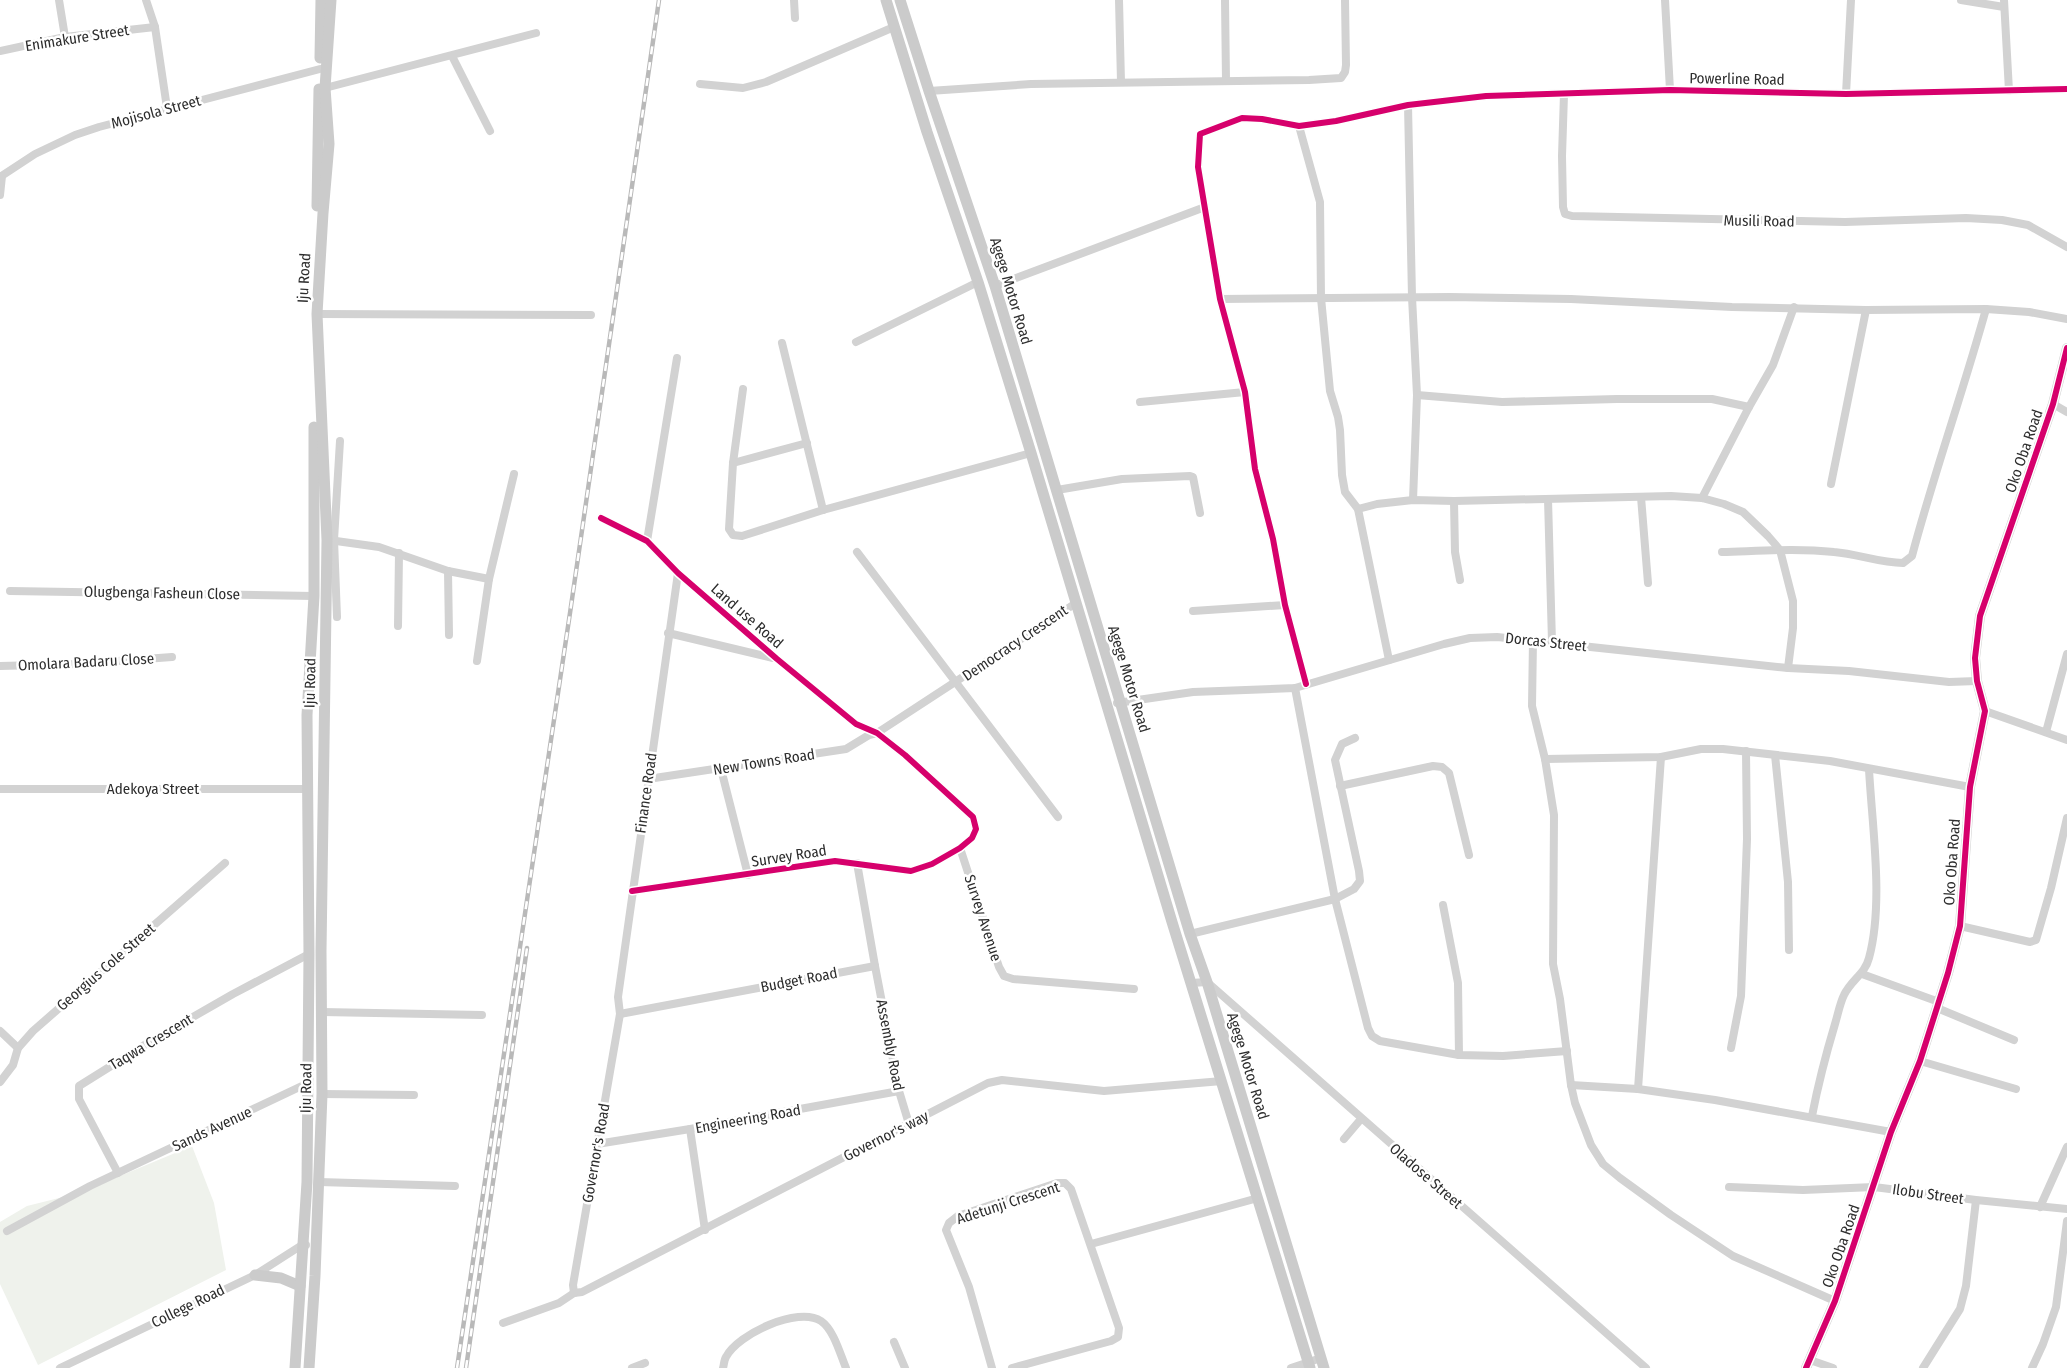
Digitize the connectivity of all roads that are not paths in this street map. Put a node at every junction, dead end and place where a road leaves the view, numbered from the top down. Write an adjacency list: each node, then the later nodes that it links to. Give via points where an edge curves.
1 (59, 0): 19 (street)
2 (146, 0): 16 (street)
3 (320, 0): 22 (main road, Iju Road)
4 (331, 0): 26 (main road, Iju Road)
5 (794, 0): 15 (street)
6 (886, 0): 17 (main road, Agege Motor Road)
7 (900, 0): 29 (main road, Agege Motor Road)
8 (1119, 0): 24 (street)
9 (1225, 0): 23 (street)
10 (1345, 0): 23 (street, via 1345,72 1341,78)
11 (1665, 0): 28 (street)
12 (1851, 0): 32 (street)
13 (1961, 0): 14 (street)
14 (2004, 3): 30 (street)
15 (796, 18)
16 (155, 27): 19 (street, Enimakure Street); 34 (street)
17 (894, 27): 25 (street, via 766,82 743,88); 41 (main road, Agege Motor Road)
18 (536, 33): 21 (street)
19 (65, 37): 20 (street, Enimakure Street)
20 (0, 51)
21 (452, 56): 26 (street); 36 (street)
22 (320, 68): 34 (street, Mojisola Street); 95 (main road, Iju Road, via 314,355)
23 (1226, 81): 24 (street)
24 (1122, 82): 29 (street)
25 (700, 84)
26 (325, 88): 49 (main road, Iju Road, via 329,144)
27 (2067, 89): 30 (street, Powerline Road)
28 (1670, 90): 31 (street, Powerline Road); 32 (street, Powerline Road)
29 (929, 91): 42 (main road, Agege Motor Road)
30 (2009, 92): 32 (street, Powerline Road)
31 (1564, 94): 33 (street, Powerline Road, via 1486,96); 40 (street, Musili Road, via 1562,156 1565,214 1789,222 2002,220 2028,225)
32 (1846, 94)
33 (1408, 105): 35 (street, Powerline Road); 43 (street)
34 (167, 108): 37 (street, Mojisola Street, via 75,135 35,154)
35 (1299, 126): 39 (street, Powerline Road, via 1242,118 1200,134 1198,167); 45 (street, via 1320,202)
36 (490, 130)
37 (1, 176): 38 (street)
38 (0, 195)
39 (1205, 207): 42 (street); 44 (street)
40 (2067, 247)
41 (978, 282): 52 (main road, Agege Motor Road); 54 (street)
42 (995, 286): 51 (main road, Agege Motor Road)
43 (1412, 297): 45 (street); 46 (street); 60 (street)
44 (1220, 298): 45 (street); 59 (street)
45 (1321, 298): 79 (street, via 1330,391 1338,417 1342,475 1346,492)
46 (1794, 307): 48 (street); 65 (street, via 1774,365)
47 (1986, 309): 48 (street); 53 (street); 85 (street, via 1930,487 1912,556 1903,563 1892,563 1835,552)
48 (1866, 310): 72 (street)
49 (317, 314): 50 (street); 83 (main road, Iju Road)
50 (591, 315)
51 (1003, 315): 52 (main road); 61 (main road, Agege Motor Road)
52 (989, 319): 62 (main road, Agege Motor Road)
53 (2067, 319)
54 (856, 342)
55 (782, 343): 68 (street)
56 (2067, 348): 64 (street, Oko Oba Road)
57 (677, 358): 84 (street)
58 (743, 389): 70 (street)
59 (1245, 392): 63 (street); 97 (street, via 1254,469 1273,539)
60 (1417, 395): 65 (street, via 1502,402 1712,399); 77 (street)
61 (1028, 398): 62 (main road); 73 (main road, Agege Motor Road)
62 (1014, 402): 69 (main road, Agege Motor Road)
63 (1140, 402)
64 (2053, 404): 66 (street); 112 (street, Oko Oba Road, via 1980,616 1974,658)
65 (1749, 407): 75 (street)
66 (2067, 412)
67 (340, 441): 83 (street)
68 (807, 443): 70 (street); 80 (street)
69 (1031, 453): 80 (street); 96 (main road, Agege Motor Road)
70 (733, 463): 80 (street, via 729,529 733,535 742,536)
71 (514, 474): 91 (street)
72 (1832, 484)
73 (1057, 490): 81 (street, via 1122,479 1190,476 1193,477); 116 (main road, Agege Motor Road)
74 (1641, 497): 75 (street); 76 (street); 93 (street)
75 (1702, 498): 85 (street, via 1743,512)
76 (1548, 499): 78 (street); 104 (street)
77 (1413, 500): 78 (street); 79 (street)
78 (1454, 501): 92 (street, via 1455,552)
79 (1358, 509): 108 (street)
80 (823, 510)
81 (1200, 513)
82 (601, 518): 84 (street, Land use Road)
83 (330, 540): 86 (street); 99 (street); 154 (main road, Iju Road)
84 (648, 541): 90 (street, Land use Road)
85 (1780, 550): 88 (street); 111 (street, via 1792,601 1793,628)
86 (399, 552): 89 (street); 100 (street)
87 (857, 552): 113 (street)
88 (1722, 552)
89 (448, 571): 91 (street); 102 (street)
90 (678, 573): 101 (street, Finance Road); 107 (street, Land use Road)
91 (489, 579): 109 (street)
92 (1460, 580)
93 (1648, 583)
94 (10, 591): 95 (street, Olugbenga Fasheun Close)
95 (314, 596): 133 (main road, Iju Road, via 307,715)
96 (1076, 602): 113 (street, Democracy Crescent); 117 (main road, Agege Motor Road)
97 (1285, 605): 98 (street); 114 (street)
98 (1193, 611)
99 (337, 617)
100 (398, 626)
101 (668, 633): 107 (street, Land use Road); 129 (street, Finance Road)
102 (449, 635)
103 (1534, 640): 104 (street, Dorcas Street); 108 (street, Dorcas Street, via 1470,638); 126 (street, via 1532,706)
104 (1552, 642): 111 (street, Dorcas Street)
105 (2067, 654): 119 (street)
106 (172, 658): 110 (street, Omolara Badaru Close)
107 (777, 659): 120 (street, Land use Road, via 856,724)
108 (1389, 660): 114 (street, Dorcas Street)
109 (477, 661)
110 (0, 666)
111 (1788, 668): 112 (street, Dorcas Street)
112 (1977, 682): 118 (street, Oko Oba Road)
113 (955, 683): 120 (street, Democracy Crescent); 134 (street)
114 (1306, 684): 115 (street, Dorcas Street)
115 (1295, 688): 116 (street, Dorcas Street, via 1193,692); 142 (street)
116 (1121, 702): 117 (street, Dorcas Street); 145 (main road, Agege Motor Road)
117 (1106, 706): 151 (main road, Agege Motor Road)
118 (1985, 711): 119 (street); 131 (street, Oko Oba Road)
119 (2046, 732): 122 (street)
120 (877, 733): 128 (street, New Towns Road, via 840,751); 136 (street, Survey Road, via 973,817 976,829 972,838)
121 (1355, 738): 130 (street, via 1342,744 1337,752 1335,760)
122 (2067, 740)
123 (1746, 751): 124 (street); 125 (street, via 1701,749); 160 (street, via 1742,996)
124 (1775, 755): 127 (street); 146 (street, via 1788,882)
125 (1661, 757): 126 (street); 168 (street)
126 (1546, 759): 161 (street, via 1554,815 1553,964)
127 (1869, 768): 131 (street); 149 (street, via 1877,888 1872,944)
128 (721, 769): 129 (street, New Towns Road); 140 (street)
129 (648, 779): 141 (street, Finance Road)
130 (1340, 786): 137 (street, via 1433,766 1442,767 1449,773); 142 (street, via 1360,881 1354,889)
131 (1970, 787): 144 (street, Oko Oba Road)
132 (0, 789): 133 (street, Adekoya Street)
133 (307, 789): 147 (main road, Iju Road)
134 (1058, 817)
135 (2067, 818): 144 (street, via 2036,940 2030,942)
136 (960, 848): 139 (street, Survey Road, via 932,864 911,871); 152 (street, Survey Avenue, via 1004,976 1013,980)
137 (1469, 855)
138 (225, 863): 159 (street, Georgius Cole Street, via 52,1013)
139 (857, 863): 140 (street, Survey Road, via 835,861); 148 (street)
140 (748, 875): 141 (street, Survey Road)
141 (632, 891): 155 (street, Finance Road, via 618,997)
142 (1334, 899): 145 (street); 162 (street, via 1372,1036 1380,1041)
143 (1443, 905): 162 (street, via 1458,983)
144 (1960, 926): 153 (street, Oko Oba Road)
145 (1190, 934): 150 (main road, Agege Motor Road)
146 (1789, 950)
147 (308, 954): 166 (main road, Iju Road); 181 (street, Taqwa Crescent, via 151,1041 79,1086 79,1099)
148 (875, 966): 155 (street, Budget Road); 170 (street, Assembly Road)
149 (1862, 974): 153 (street); 173 (street, via 1851,982 1843,996 1824,1059)
150 (1207, 982): 151 (street); 174 (street, Oladose Street); 203 (main road, Agege Motor Road)
151 (1191, 983): 164 (main road, Agege Motor Road)
152 (1134, 988)
153 (1938, 1005): 158 (street); 163 (street, Oko Oba Road)
154 (322, 1012): 156 (street); 171 (main road, Iju Road)
155 (620, 1014): 179 (street, Governor's Road)
156 (482, 1015)
157 (0, 1031): 159 (street)
158 (2014, 1040)
159 (18, 1048): 165 (street, Georgius Cole Street, via 13,1065)
160 (1731, 1048)
161 (1567, 1051): 162 (street, via 1503,1056); 167 (street)
162 (1459, 1055)
163 (1920, 1061): 169 (street); 177 (street, Oko Oba Road)
164 (1222, 1081): 175 (street, Governor's way, via 1104,1091 1002,1080 988,1083); 186 (main road, Agege Motor Road)
165 (0, 1082)
166 (306, 1084): 181 (street, Sands Avenue); 194 (main road, Iju Road, via 307,1182)
167 (1571, 1085): 168 (street); 199 (street, via 1591,1144 1604,1164 1620,1178 1733,1256)
168 (1638, 1089): 173 (street)
169 (2016, 1089)
170 (898, 1091): 175 (street, Assembly Road); 176 (street, Engineering Road)
171 (322, 1094): 172 (street); 182 (main road, Iju Road)
172 (414, 1095)
173 (1812, 1116): 177 (street)
174 (1361, 1119): 178 (street); 216 (street, Oladose Street)
175 (909, 1124): 191 (street, Governor's way)
176 (690, 1129): 179 (street, Engineering Road); 191 (street)
177 (1891, 1132): 185 (street, Oko Oba Road)
178 (1344, 1139)
179 (597, 1144): 198 (street, Governor's Road)
180 (2067, 1147): 188 (street)
181 (118, 1173): 192 (street, Sands Avenue)
182 (318, 1182): 183 (street); 195 (main road, Iju Road)
183 (455, 1186)
184 (1729, 1187): 185 (street, Ilobu Street, via 1803,1190)
185 (1874, 1187): 187 (street, Ilobu Street); 199 (street, Oko Oba Road)
186 (1258, 1198): 193 (street); 205 (main road, Agege Motor Road)
187 (1976, 1200): 188 (street, Ilobu Street); 218 (street, via 1966,1286 1960,1309)
188 (2040, 1207): 189 (street, Ilobu Street)
189 (2067, 1210)
190 (2067, 1221): 219 (street, via 2056,1307)
191 (705, 1230): 198 (street, Governor's way, via 582,1292)
192 (7, 1231)
193 (1091, 1244): 213 (street, Adetunji Crescent, via 1071,1188 1065,1183 958,1216 949,1222 946,1230 969,1287); 214 (street, Adetunji Crescent, via 1119,1328 1118,1337)
194 (302, 1245): 195 (street); 196 (street, College Road); 197 (main road, Iju Road)
195 (315, 1245): 208 (main road, Iju Road)
196 (255, 1275): 197 (main road, via 281,1278); 206 (street, College Road)
197 (300, 1286): 207 (main road, Iju Road)
198 (574, 1293): 200 (street, Governor's way, via 559,1303)
199 (1835, 1301): 204 (street, Oko Oba Road)
200 (503, 1323)
201 (894, 1342): 212 (street)
202 (645, 1363): 209 (street)
203 (1323, 1363): 205 (street)
204 (1808, 1364): 217 (street)
205 (1309, 1365): 215 (street)
206 (60, 1368)
207 (295, 1368)
208 (309, 1368)
209 (632, 1368)
210 (723, 1368): 211 (street, via 726,1356 757,1330 772,1322 813,1318 822,1322 829,1331)
211 (846, 1368)
212 (905, 1368)
213 (992, 1368)
214 (1012, 1368)
215 (1291, 1368)
216 (1646, 1368)
217 (1833, 1368)
218 (1923, 1368)
219 (2032, 1368)

